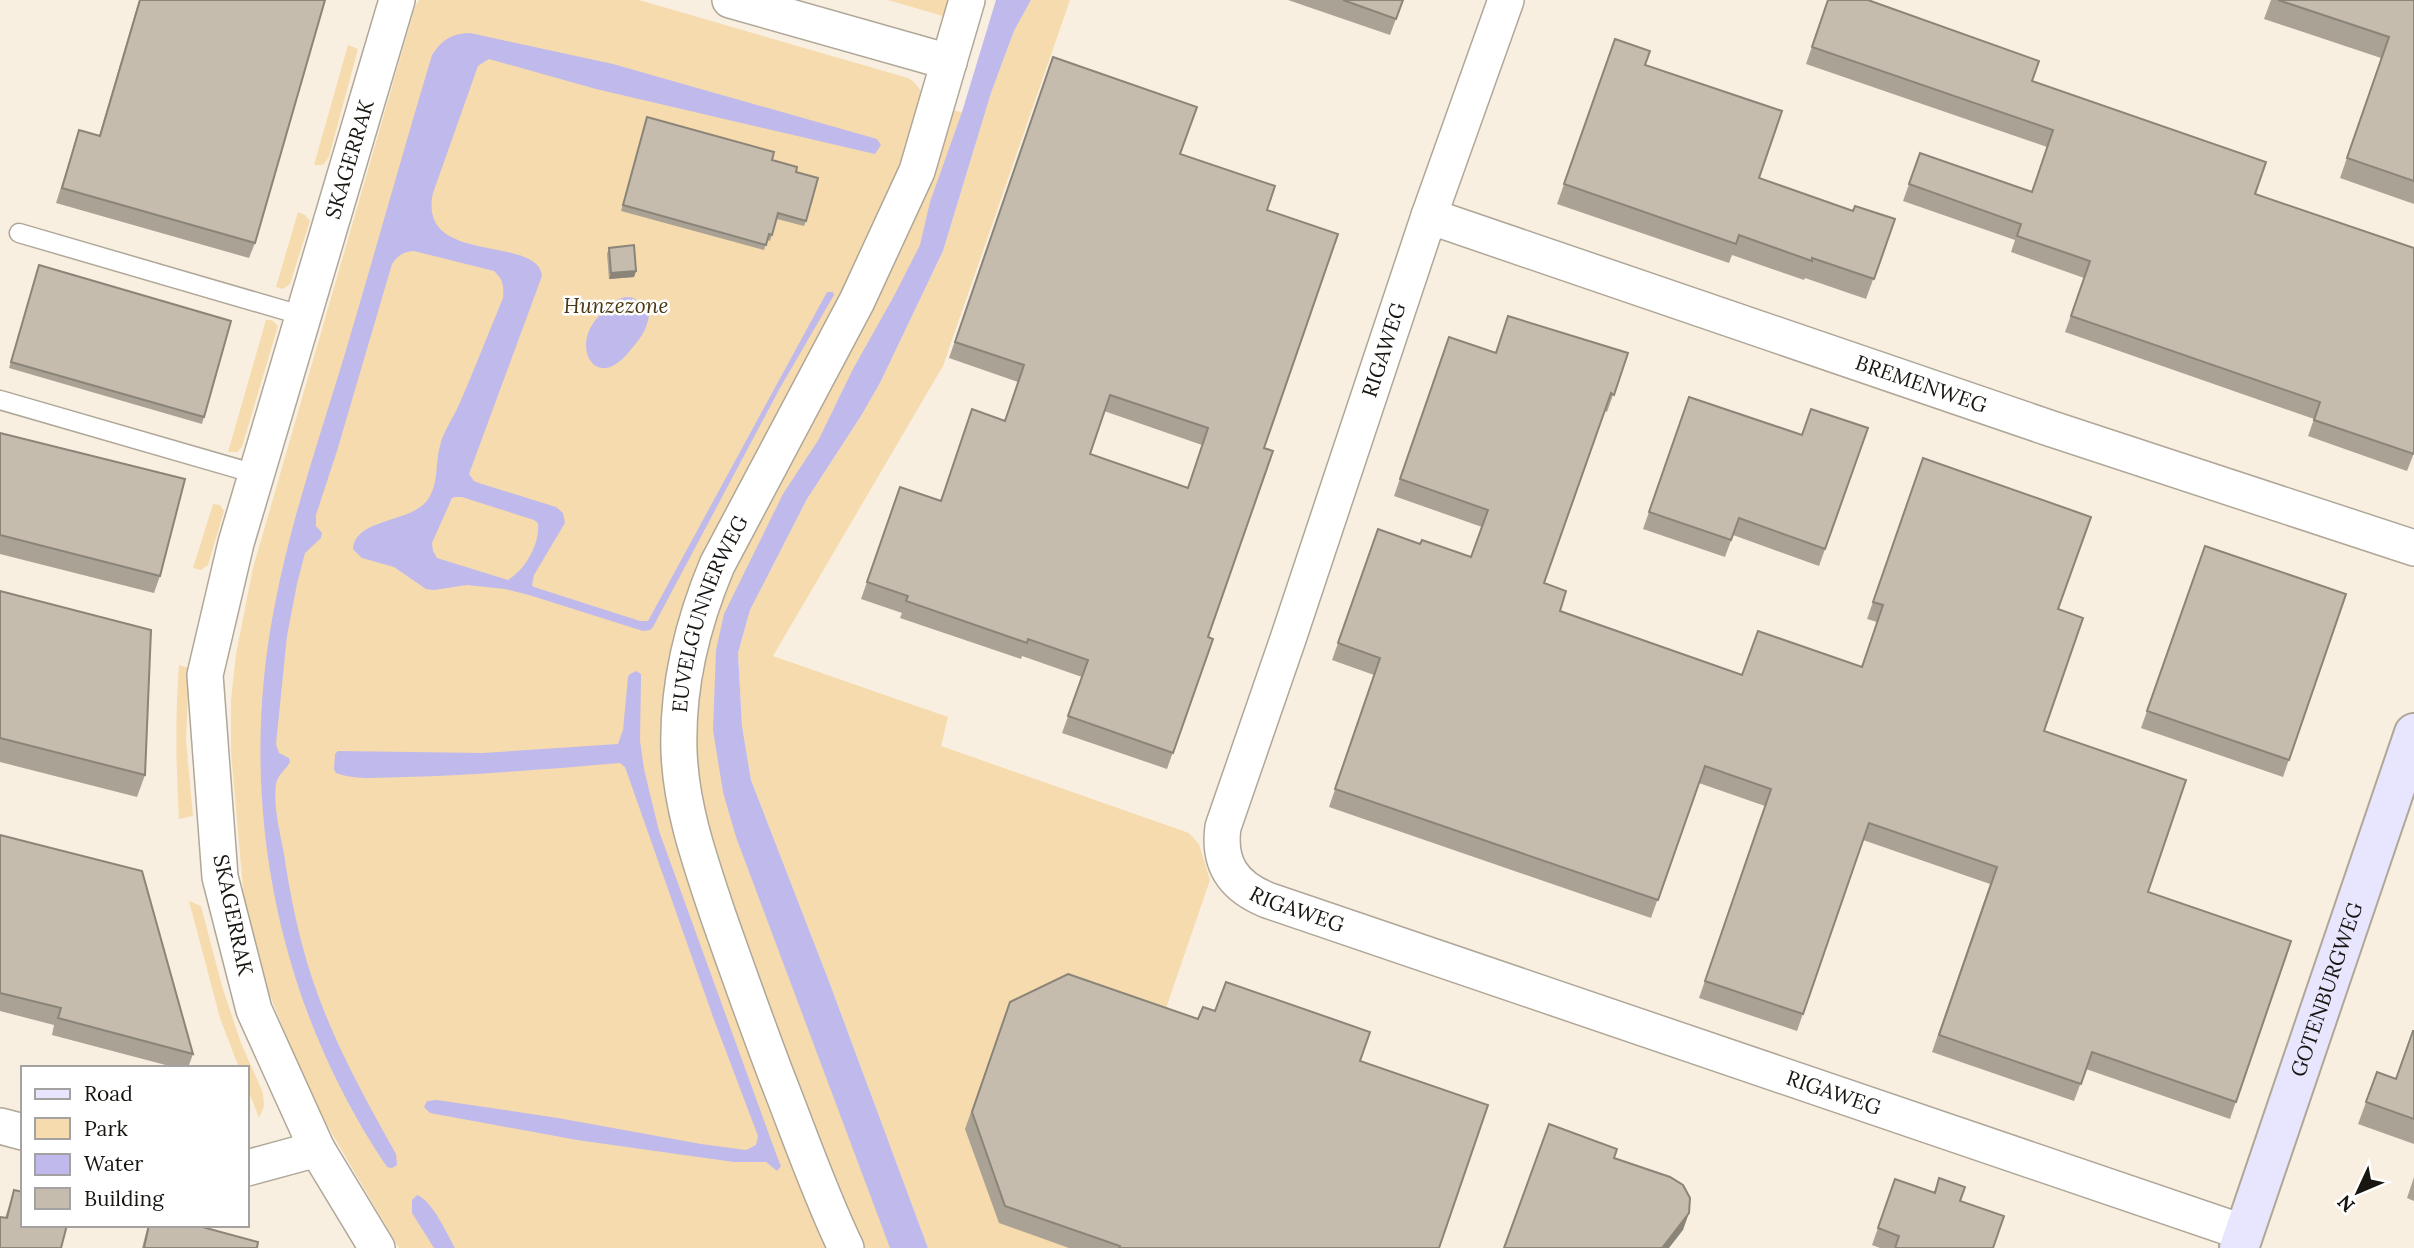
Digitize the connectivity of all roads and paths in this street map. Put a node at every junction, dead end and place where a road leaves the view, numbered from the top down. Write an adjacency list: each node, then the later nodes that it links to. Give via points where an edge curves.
1 (397, 0): 8 (street, SKAGERRAK)
2 (730, 0): 5 (street)
3 (967, 0): 5 (street, EUVELGUNNERWEG)
4 (1506, 0): 6 (street, RIGAWEG)
5 (949, 62): 19 (street, EUVELGUNNERWEG, via 917,172 857,301 717,565 701,603 682,683 682,788 698,854 749,1005)
6 (1429, 216): 11 (street, BREMENWEG); 17 (street, RIGAWEG, via 1223,827 1223,856 1239,884 1267,900)
7 (19, 233): 8 (lane)
8 (304, 316): 10 (street, SKAGERRAK)
9 (0, 400): 10 (lane)
10 (256, 474): 15 (street, SKAGERRAK, via 205,675 220,877 254,1010)
11 (2414, 548)
12 (2414, 733): 17 (street, GOTENBURGWEG)
13 (0, 1126): 14 (street)
14 (21, 1131)
15 (317, 1149): 16 (street); 18 (street, SKAGERRAK)
16 (248, 1168)
17 (2242, 1240)
18 (377, 1248)
19 (846, 1248)

